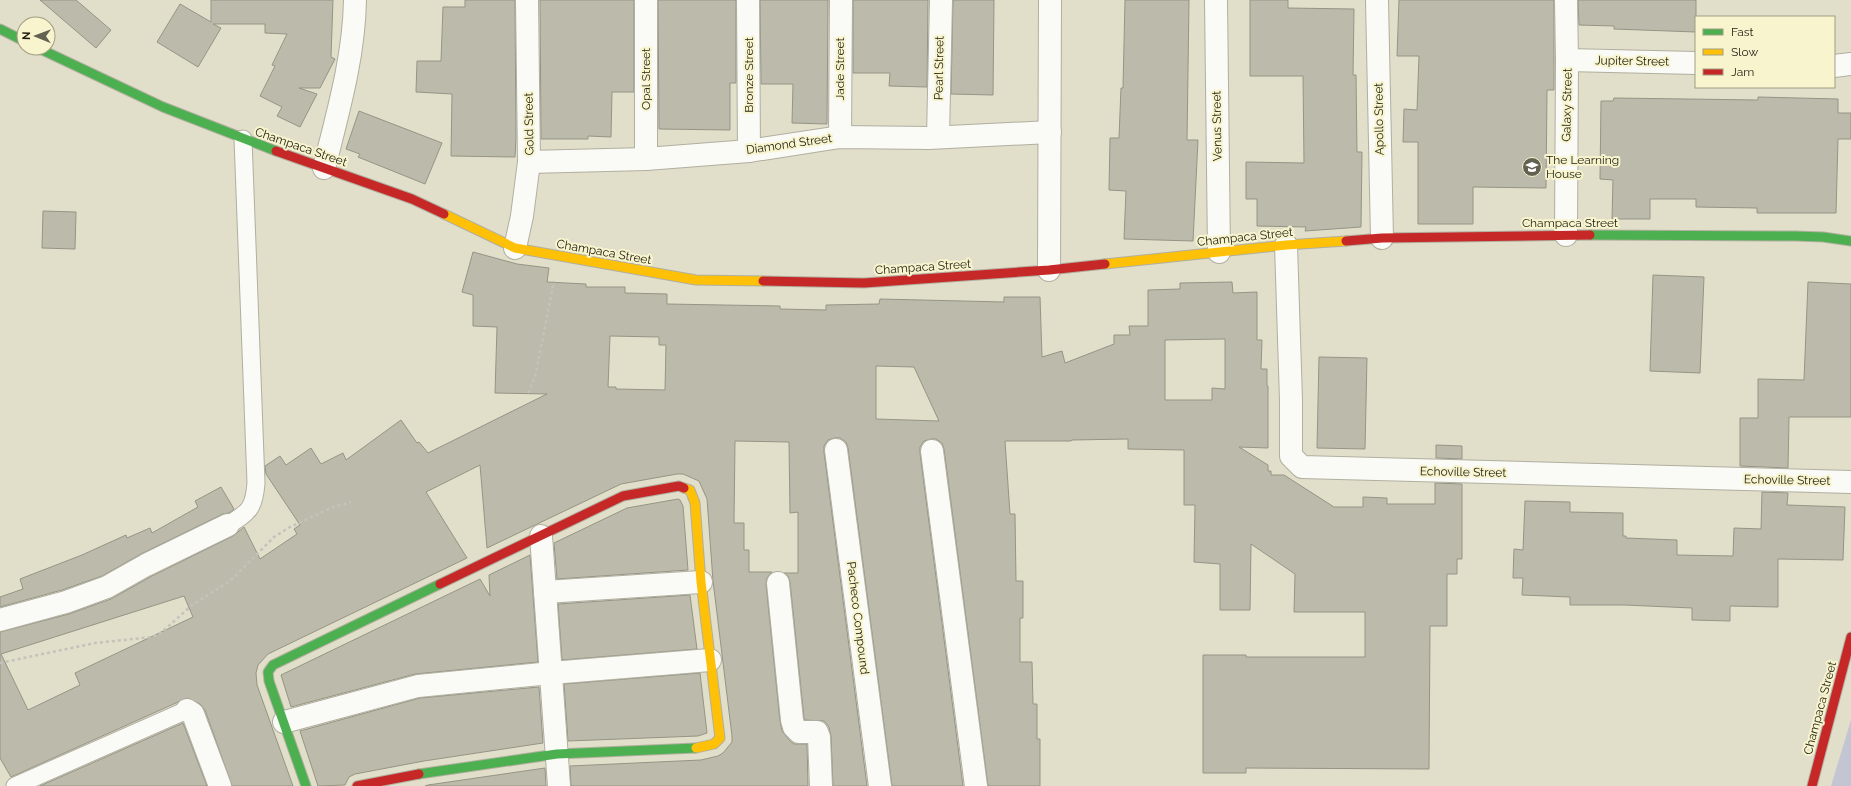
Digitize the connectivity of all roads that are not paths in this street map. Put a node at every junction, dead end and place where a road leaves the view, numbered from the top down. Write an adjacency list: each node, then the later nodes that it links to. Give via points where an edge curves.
1 (355, 0): 25 (street, via 343,95)
2 (527, 0): 24 (street, Gold Street)
3 (646, 0): 23 (street, Opal Street)
4 (748, 0): 22 (street, Bronze Street)
5 (841, 0): 19 (street, Jade Street)
6 (941, 0): 20 (street, Pearl Street)
7 (1050, 0): 18 (street)
8 (1216, 0): 31 (street, Venus Street)
9 (1377, 0): 27 (street, Apollo Street)
10 (1566, 0): 14 (street, Galaxy Street)
11 (0, 29): 12 (street)
12 (16, 37)
13 (55, 56): 21 (street, Champaca Street, via 163,107)
14 (1567, 60): 15 (street, Jupiter Street); 26 (street, Galaxy Street)
15 (1695, 63)
16 (1851, 64): 17 (street)
17 (1835, 66)
18 (1050, 132): 20 (street, Diamond Street); 32 (street)
19 (840, 137): 20 (street, Diamond Street); 22 (street, Diamond Street)
20 (938, 137)
21 (243, 139): 25 (street, Champaca Street); 36 (lane, via 256,483 252,506 247,513)
22 (749, 151): 23 (street, Diamond Street)
23 (646, 159): 24 (street, Diamond Street)
24 (529, 162): 30 (street, Gold Street)
25 (324, 168): 30 (street, Champaca Street, via 412,199)
26 (1566, 235): 27 (street, Champaca Street); 28 (street, Champaca Street, via 1795,236)
27 (1382, 238): 29 (street, Champaca Street)
28 (1851, 241)
29 (1286, 245): 31 (street, Champaca Street); 35 (street, Echoville Street, via 1291,456 1302,467)
30 (516, 248): 32 (street, Champaca Street, via 696,280 864,283)
31 (1219, 252): 32 (street, Champaca Street)
32 (1049, 270)
33 (836, 450): 54 (street, Pacheco Compound)
34 (932, 451): 55 (street)
35 (1851, 482)
36 (228, 525): 41 (street, via 107,587 66,602)
37 (542, 536): 38 (street, via 623,496 679,486 690,490 695,503); 40 (street); 46 (street, via 273,666 268,672 269,681)
38 (701, 582): 40 (street); 43 (street)
39 (778, 583): 53 (street, via 792,720 799,732 817,732)
40 (545, 592): 44 (street)
41 (0, 620)
42 (1851, 637): 56 (street, Champaca Street)
43 (710, 660): 44 (street); 47 (street, via 720,738 714,744 700,748)
44 (551, 673): 46 (street, via 418,686); 47 (street)
45 (187, 710): 48 (lane); 49 (street, via 192,714)
46 (284, 722): 50 (street)
47 (557, 754): 51 (street); 52 (street)
48 (15, 786)
49 (220, 786)
50 (306, 786)
51 (357, 786)
52 (559, 786)
53 (821, 786)
54 (880, 786)
55 (976, 786)
56 (1812, 786)

